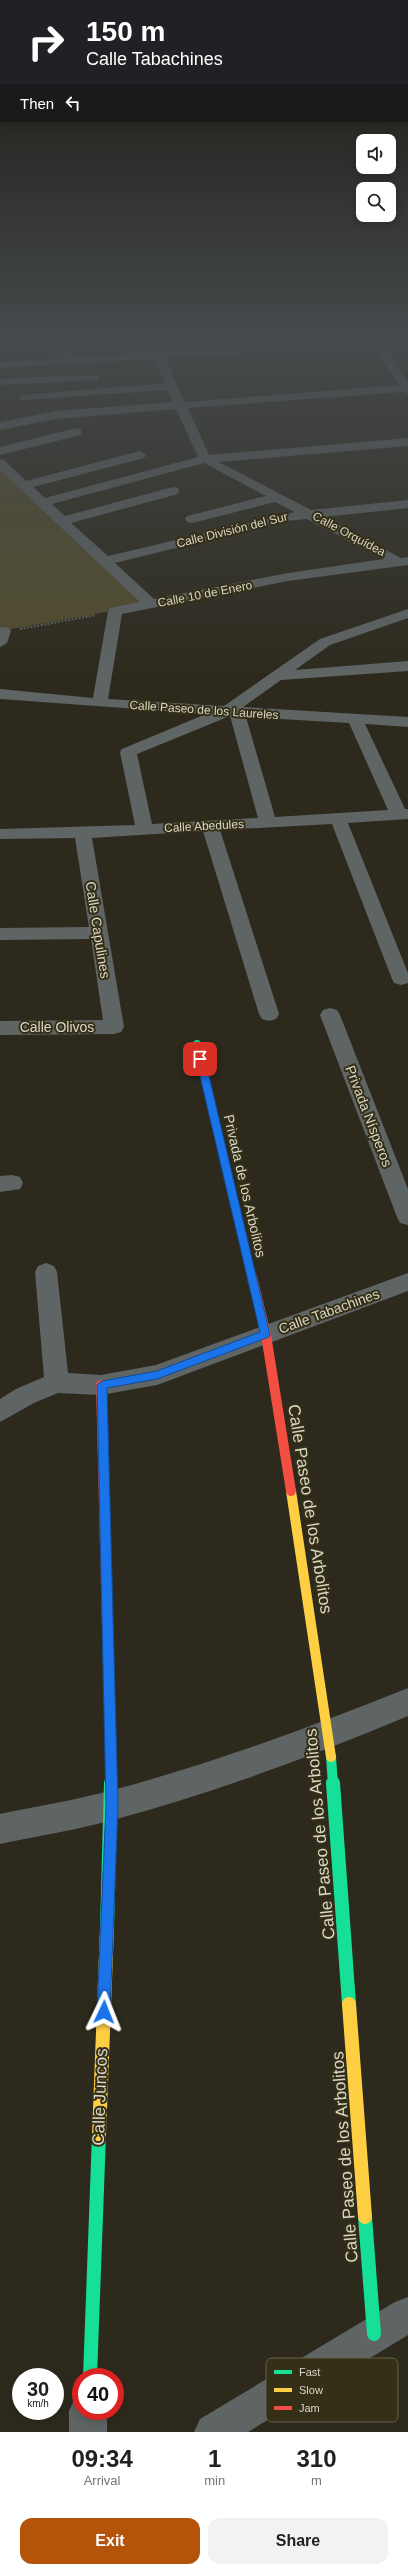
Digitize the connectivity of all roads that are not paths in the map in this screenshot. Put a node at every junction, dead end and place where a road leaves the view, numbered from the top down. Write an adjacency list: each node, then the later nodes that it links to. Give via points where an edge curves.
1 (201, 449): 4 (street)
2 (319, 449): 4 (street)
3 (140, 455): 6 (street)
4 (205, 459): 8 (street, Calle Orquídea); 9 (street)
5 (0, 464): 6 (street)
6 (24, 485): 9 (street)
7 (173, 490): 13 (street)
8 (278, 496): 11 (street, Calle Orquídea); 12 (street)
9 (42, 503): 13 (street)
10 (408, 504): 11 (street, Calle División del Sur)
11 (308, 513): 14 (street, Calle Orquídea); 15 (street, Calle División del Sur)
12 (192, 519)
13 (62, 521): 15 (street)
14 (404, 561): 16 (street, Calle 10 de Enero, via 288,577)
15 (106, 562): 16 (street)
16 (151, 604): 21 (street, Calle 10 de Enero, via 115,611)
17 (408, 613): 19 (street, via 325,642)
18 (408, 666): 19 (street)
19 (276, 676): 22 (street)
20 (0, 694): 21 (street, Calle Paseo de los Laureles)
21 (100, 703): 22 (street, Calle Paseo de los Laureles)
22 (232, 712): 23 (street, Calle Paseo de los Laureles); 27 (street); 29 (street, via 128,752)
23 (355, 719): 24 (street, Calle Paseo de los Laureles); 25 (street)
24 (408, 722)
25 (403, 814): 26 (street, Calle Abedules)
26 (338, 818): 27 (street, Calle Abedules); 34 (street)
27 (268, 822): 28 (street, Calle Abedules)
28 (210, 826): 29 (street, Calle Abedules); 35 (street)
29 (145, 830): 30 (street, Calle Abedules)
30 (83, 833): 31 (street, Calle Abedules); 32 (street, Calle Capulines)
31 (0, 834)
32 (99, 933): 33 (street); 37 (street, Calle Capulines)
33 (0, 934)
34 (401, 979)
35 (269, 1014)
36 (330, 1015): 40 (street, Privada Nísperos)
37 (114, 1027): 38 (street, Calle Olivos)
38 (0, 1028)
39 (197, 1044): 43 (street, Privada de los Arbolitos)
40 (408, 1218)
41 (46, 1272): 44 (street)
42 (408, 1282): 43 (street, Calle Tabachines)
43 (266, 1335): 45 (street, Calle Tabachines, via 157,1375); 48 (street, Calle Paseo de los Arbolitos)
44 (57, 1383): 45 (street, Calle Tabachines); 46 (street, Calle Tabachines, via 25,1396)
45 (102, 1385): 49 (street, Calle Juncos)
46 (0, 1412)
47 (408, 1702): 48 (street)
48 (330, 1734): 49 (street, via 205,1777); 52 (street, Calle Paseo de los Arbolitos)
49 (112, 1805): 50 (street); 54 (street, Calle Juncos)
50 (0, 1829)
51 (407, 2319): 52 (street)
52 (374, 2334): 53 (street)
53 (335, 2358)
54 (90, 2368)
55 (266, 2400): 58 (street)
56 (88, 2420): 57 (street)
57 (88, 2432)
58 (213, 2432)

